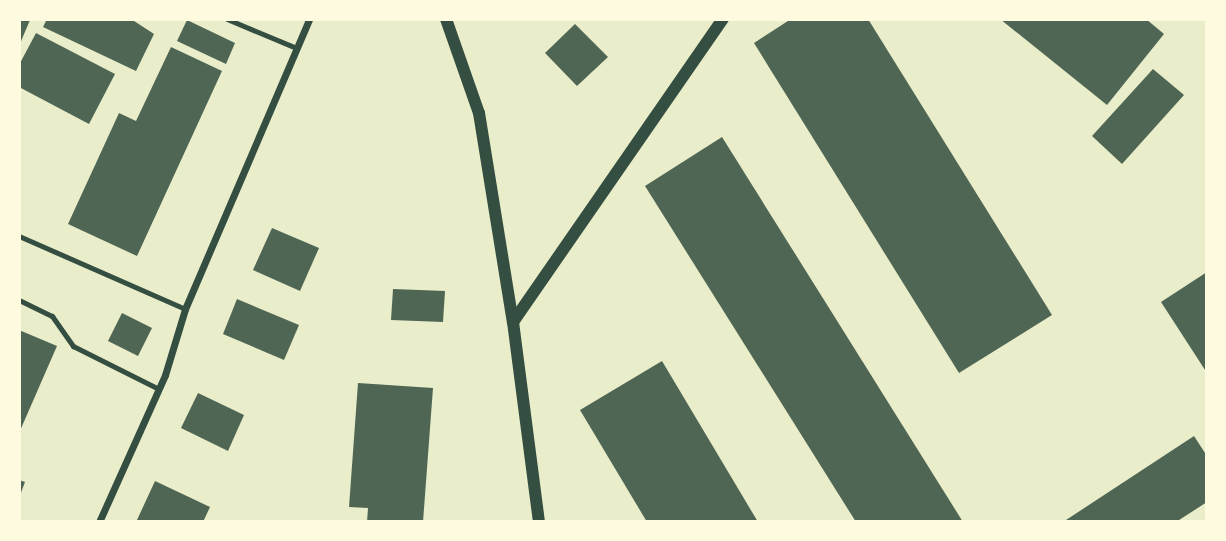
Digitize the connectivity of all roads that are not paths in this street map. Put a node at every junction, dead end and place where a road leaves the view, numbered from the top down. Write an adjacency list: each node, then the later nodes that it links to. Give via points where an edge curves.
1 (227, 19): 5 (lane)
2 (309, 19): 5 (street)
3 (446, 19): 9 (street, via 479,113)
4 (723, 19): 9 (street)
5 (294, 47): 8 (street)
6 (19, 236): 8 (lane)
7 (19, 300): 10 (lane, via 52,316 73,346)
8 (185, 309): 10 (street)
9 (513, 322): 12 (street)
10 (159, 389): 11 (street)
11 (99, 522)
12 (539, 522)

